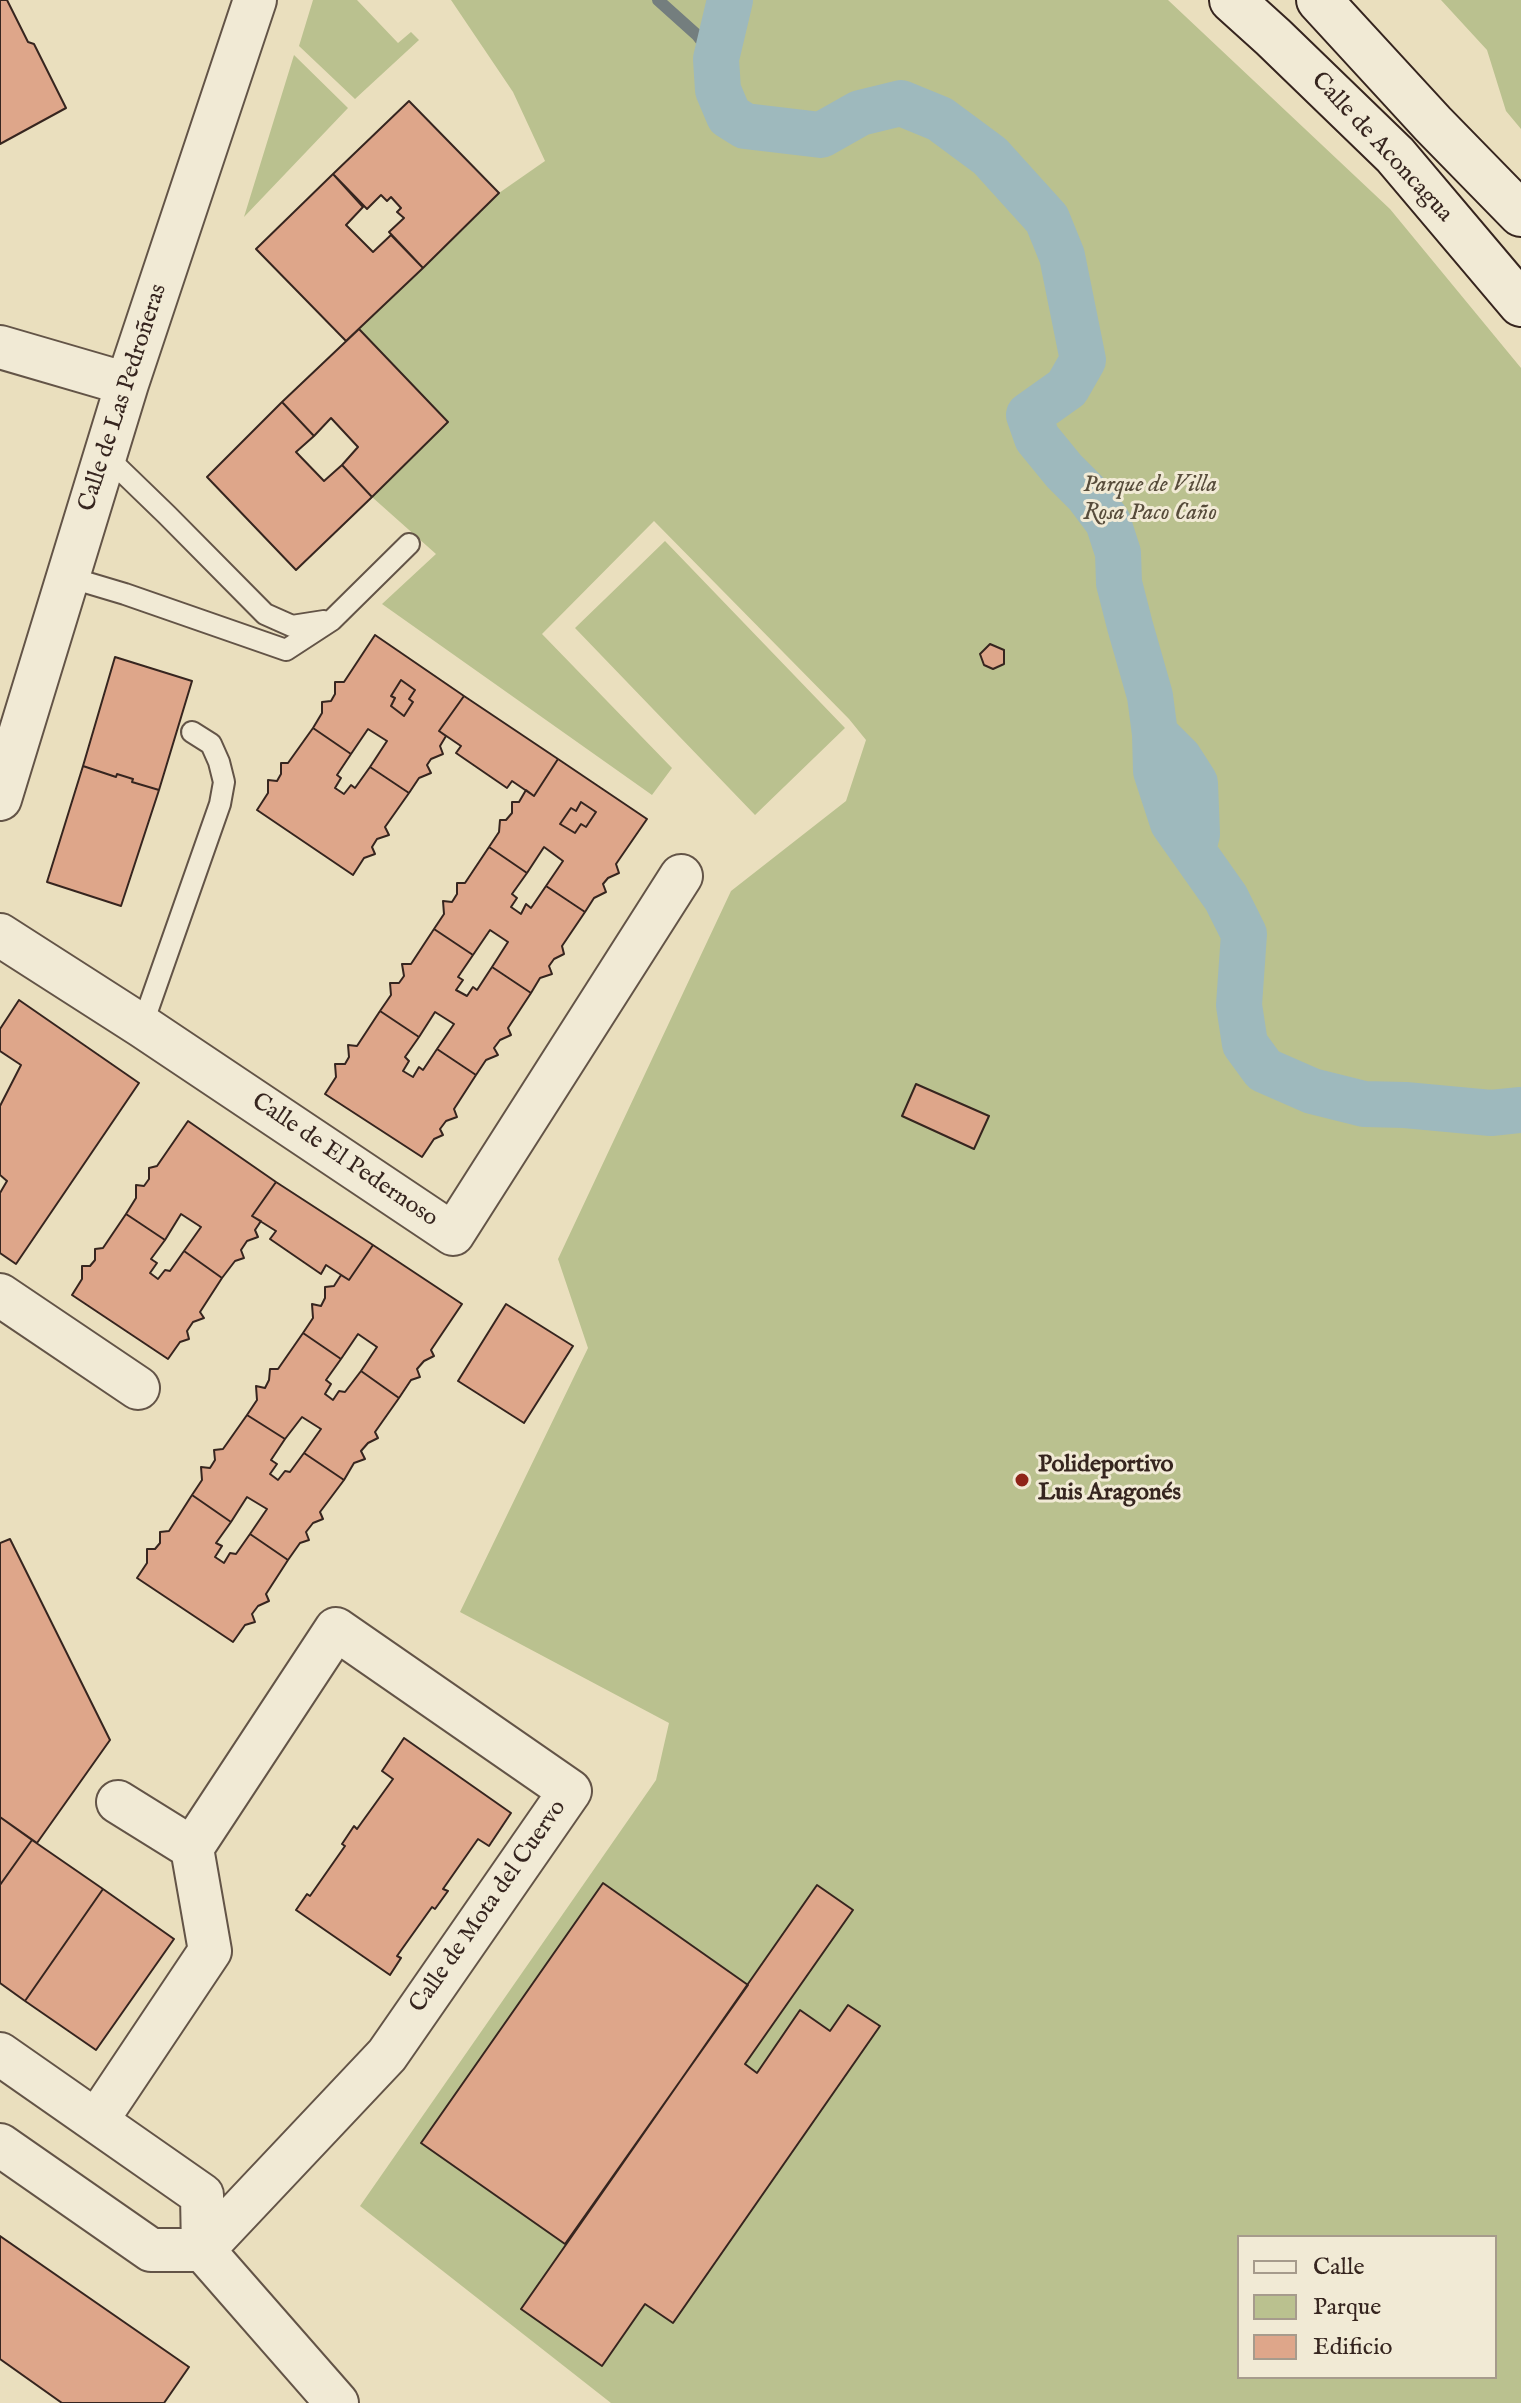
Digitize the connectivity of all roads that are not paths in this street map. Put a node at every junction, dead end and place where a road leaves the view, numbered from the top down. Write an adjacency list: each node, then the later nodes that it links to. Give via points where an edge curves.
1 (255, 0): 7 (street, Calle de Las Pedroñeras)
2 (1232, 0): 5 (main road, Calle de Aconcagua, via 1395,155)
3 (1319, 0): 4 (main road)
4 (1521, 214)
5 (1521, 304)
6 (0, 347): 7 (street)
7 (127, 384): 8 (street, Calle de Las Pedroñeras)
8 (105, 455): 10 (street, Calle de Las Pedroñeras); 11 (lane, via 265,614 292,626)
9 (409, 544): 11 (lane)
10 (68, 577): 11 (lane, via 286,650); 13 (street, Calle de Las Pedroñeras)
11 (332, 620)
12 (192, 732): 16 (lane, via 211,744 224,782)
13 (0, 799)
14 (681, 876): 16 (street, Calle de El Pedernoso, via 453,1234)
15 (0, 935): 16 (street, Calle de El Pedernoso)
16 (142, 1026)
17 (0, 1295): 18 (street)
18 (138, 1388)
19 (118, 1802): 20 (street)
20 (192, 1848): 22 (street, via 210,1951); 24 (street, Calle de Mota del Cuervo, via 336,1629 570,1791 387,2055)
21 (0, 2054): 22 (street)
22 (97, 2120): 24 (street, via 202,2195)
23 (0, 2145): 24 (street, via 151,2250)
24 (203, 2250): 25 (street)
25 (337, 2403)

